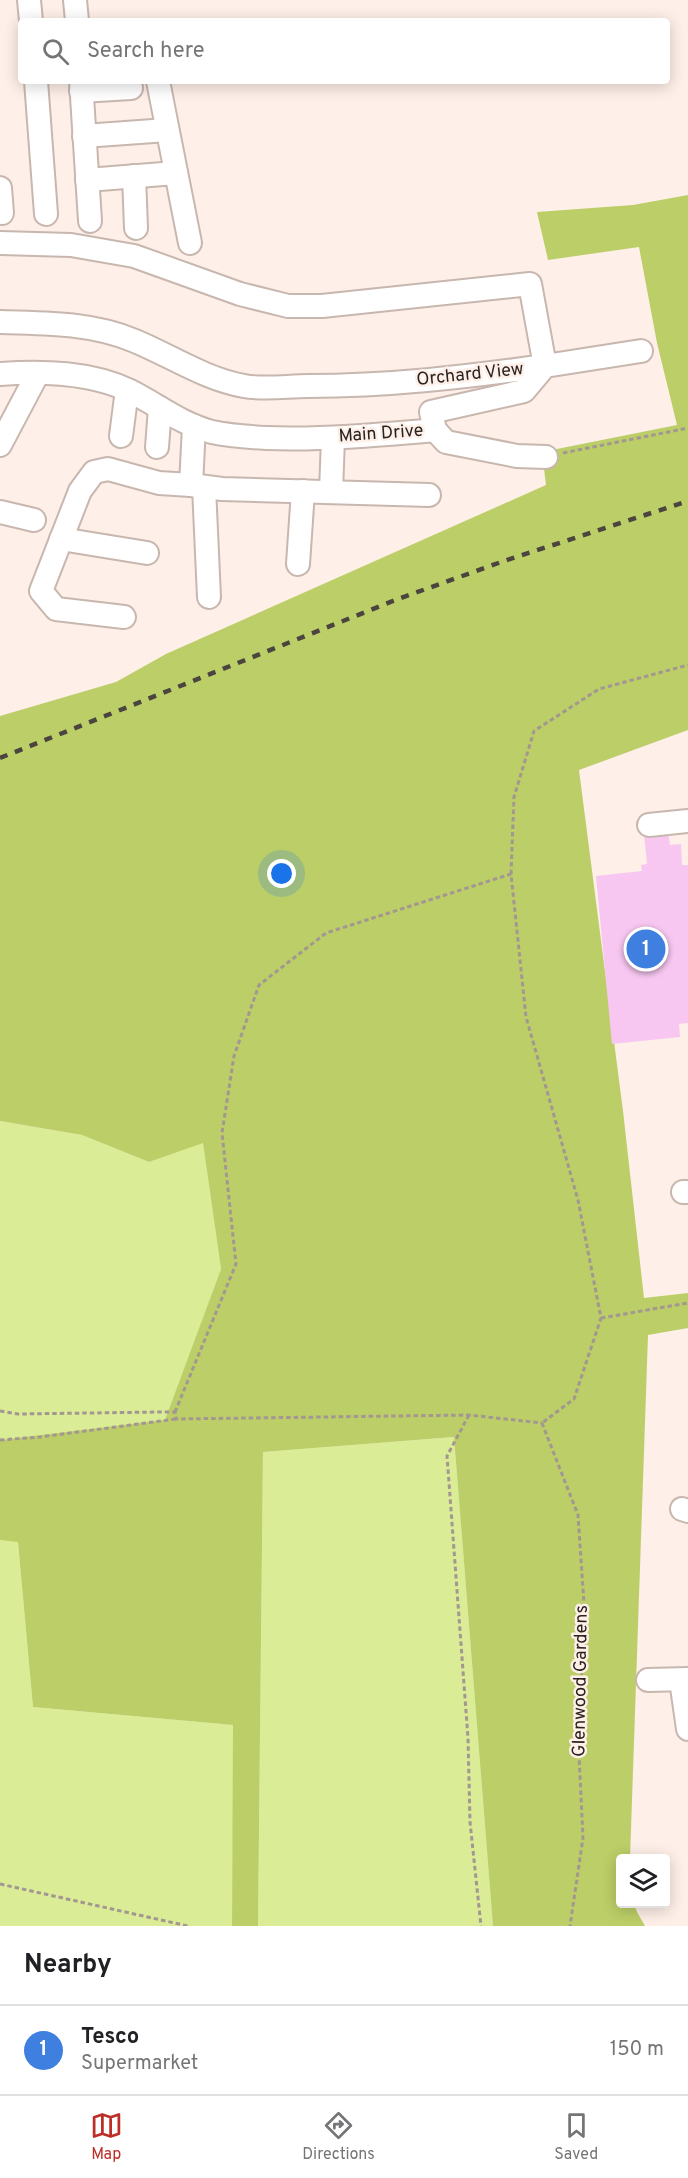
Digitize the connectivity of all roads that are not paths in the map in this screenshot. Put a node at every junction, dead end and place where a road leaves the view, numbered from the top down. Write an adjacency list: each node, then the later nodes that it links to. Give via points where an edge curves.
1 (29, 0): 3 (street)
2 (75, 0): 4 (street)
3 (31, 18)
4 (77, 18)
5 (36, 84): 16 (street)
6 (159, 84): 9 (street)
7 (81, 86): 8 (street); 10 (street)
8 (131, 88)
9 (167, 130): 10 (street); 11 (street)
10 (84, 136): 13 (street)
11 (176, 173): 12 (street); 20 (street)
12 (134, 176): 13 (street); 18 (street)
13 (87, 180): 17 (street)
14 (0, 188): 15 (street)
15 (2, 213)
16 (46, 214)
17 (90, 221)
18 (136, 228)
19 (0, 243): 23 (street, Orchard View, via 71,245 134,256 240,294 288,306 322,306 530,284)
20 (189, 243)
21 (0, 322): 23 (street, Orchard View, via 97,329 134,340 216,379 246,387 342,386 460,378)
22 (641, 351): 23 (street)
23 (545, 366): 29 (street, Main Drive, via 524,391 431,412)
24 (38, 373): 25 (street, Main Drive); 26 (street, Main Drive, via 99,380); 32 (street)
25 (0, 374)
26 (127, 390): 27 (street, Main Drive); 30 (street)
27 (160, 408): 28 (street, Main Drive); 33 (street)
28 (194, 426): 31 (street, Main Drive, via 234,436); 35 (street)
29 (435, 430): 31 (street, Main Drive); 34 (street, via 446,442 517,456)
30 (122, 436)
31 (333, 438): 37 (street)
32 (0, 445)
33 (157, 447)
34 (546, 457)
35 (198, 486): 36 (street); 41 (street, via 159,483 108,469 94,472 80,490); 44 (street)
36 (303, 491): 37 (street); 43 (street)
37 (331, 492): 38 (street)
38 (429, 495)
39 (0, 512): 40 (street)
40 (34, 520)
41 (61, 539): 42 (street); 45 (street, via 41,591 56,609)
42 (147, 553)
43 (298, 564)
44 (209, 597)
45 (124, 617)
46 (688, 821): 47 (street)
47 (649, 825)
48 (648, 1680): 49 (street)
49 (685, 1680): 50 (street)
50 (688, 1729)

